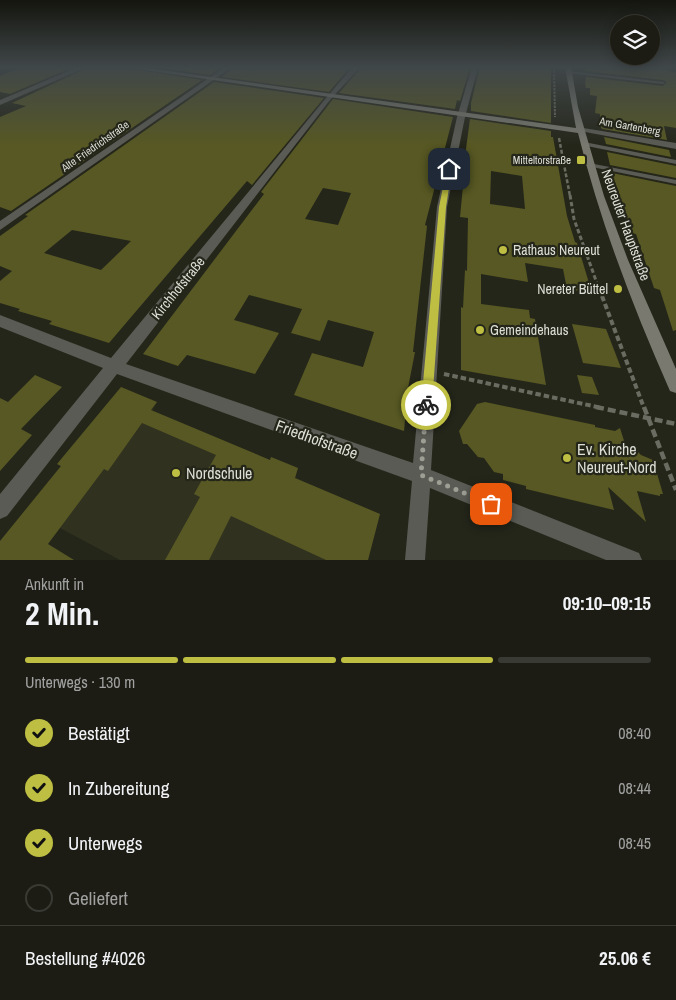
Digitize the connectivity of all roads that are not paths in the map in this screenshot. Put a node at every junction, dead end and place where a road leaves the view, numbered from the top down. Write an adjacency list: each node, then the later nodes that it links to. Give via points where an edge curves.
1 (23, 93): 8 (street)
2 (190, 93): 16 (street, Alte Friedrichstraße)
3 (311, 93): 7 (street)
4 (334, 93): 7 (street, Kirchhofstraße)
5 (468, 93): 9 (street)
6 (571, 93): 10 (street, Neureuter Hauptstraße)
7 (331, 96): 9 (street); 18 (street, Kirchhofstraße)
8 (0, 103)
9 (462, 114): 10 (street); 20 (street, via 442,207)
10 (580, 130): 11 (street, Neureuter Hauptstraße); 12 (street, Am Gartenberg)
11 (584, 144): 13 (lane); 14 (street, Neureuter Hauptstraße)
12 (676, 146)
13 (676, 162)
14 (590, 165): 15 (lane); 19 (street, Neureuter Hauptstraße, via 632,285)
15 (676, 182)
16 (2, 223)
17 (0, 321): 18 (street, Friedhofstraße)
18 (115, 367): 20 (street, Friedhofstraße); 21 (street, Kirchhofstraße)
19 (676, 386)
20 (421, 475): 22 (street); 23 (street, Friedhofstraße)
21 (0, 509)
22 (414, 560)
23 (632, 560)

